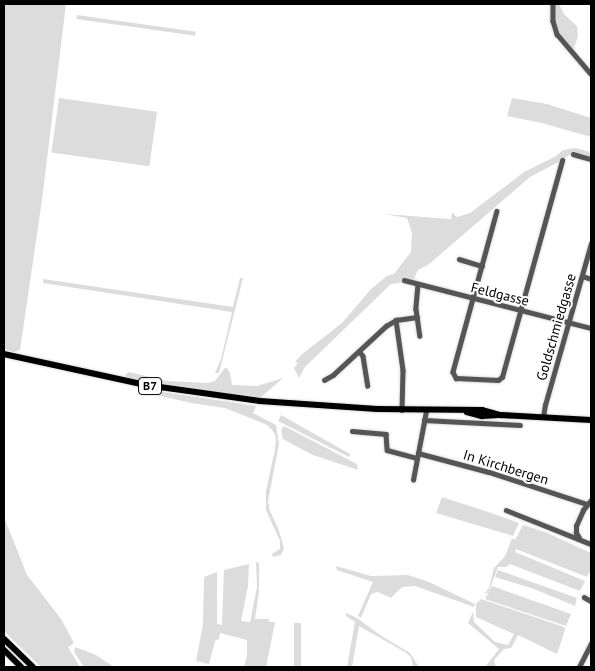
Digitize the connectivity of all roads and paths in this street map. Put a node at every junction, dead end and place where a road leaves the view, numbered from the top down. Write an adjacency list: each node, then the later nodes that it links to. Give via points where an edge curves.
1 (553, 4): 2 (street, via 557,34)
2 (591, 74)
3 (573, 154): 4 (street)
4 (591, 159)
5 (562, 160): 15 (street)
6 (497, 211): 9 (street)
7 (591, 243): 10 (street, Goldschmiedgasse)
8 (459, 259): 9 (street)
9 (482, 266): 14 (street)
10 (582, 276): 11 (street); 18 (street, Goldschmiedgasse)
11 (591, 279)
12 (404, 280): 13 (street, Feldgasse)
13 (418, 284): 14 (street, Feldgasse); 16 (street)
14 (473, 298): 15 (street, Feldgasse); 15 (street, via 453,372 456,378 501,379)
15 (519, 310): 18 (street, Feldgasse)
16 (417, 316): 17 (street); 20 (street)
17 (396, 320): 21 (street); 25 (street, via 403,370)
18 (568, 322): 19 (street, Feldgasse); 27 (street, Goldschmiedgasse)
19 (591, 328)
20 (420, 336)
21 (359, 350): 23 (street); 24 (street)
22 (4, 354): 25 (main road, B7, via 146,385 260,401)
23 (324, 380)
24 (368, 386)
25 (402, 410): 26 (main road, B7)
26 (426, 411): 27 (main road, B7, via 482,410); 28 (street)
27 (543, 417): 29 (main road, B7)
28 (424, 420): 30 (street); 32 (street)
29 (591, 420)
30 (520, 425)
31 (352, 431): 32 (street, In Kirchbergen, via 386,434 387,450)
32 (417, 456): 33 (street); 35 (street, In Kirchbergen, via 489,472)
33 (412, 480)
34 (591, 500): 35 (street)
35 (587, 504): 37 (street, via 576,526)
36 (506, 510): 37 (street)
37 (579, 538): 38 (street)
38 (591, 544)
39 (584, 597): 40 (street)
40 (591, 601)
41 (4, 639): 45 (highway)
42 (591, 643): 46 (street)
43 (4, 650): 44 (highway)
44 (22, 667)
45 (33, 667)
46 (579, 667)

